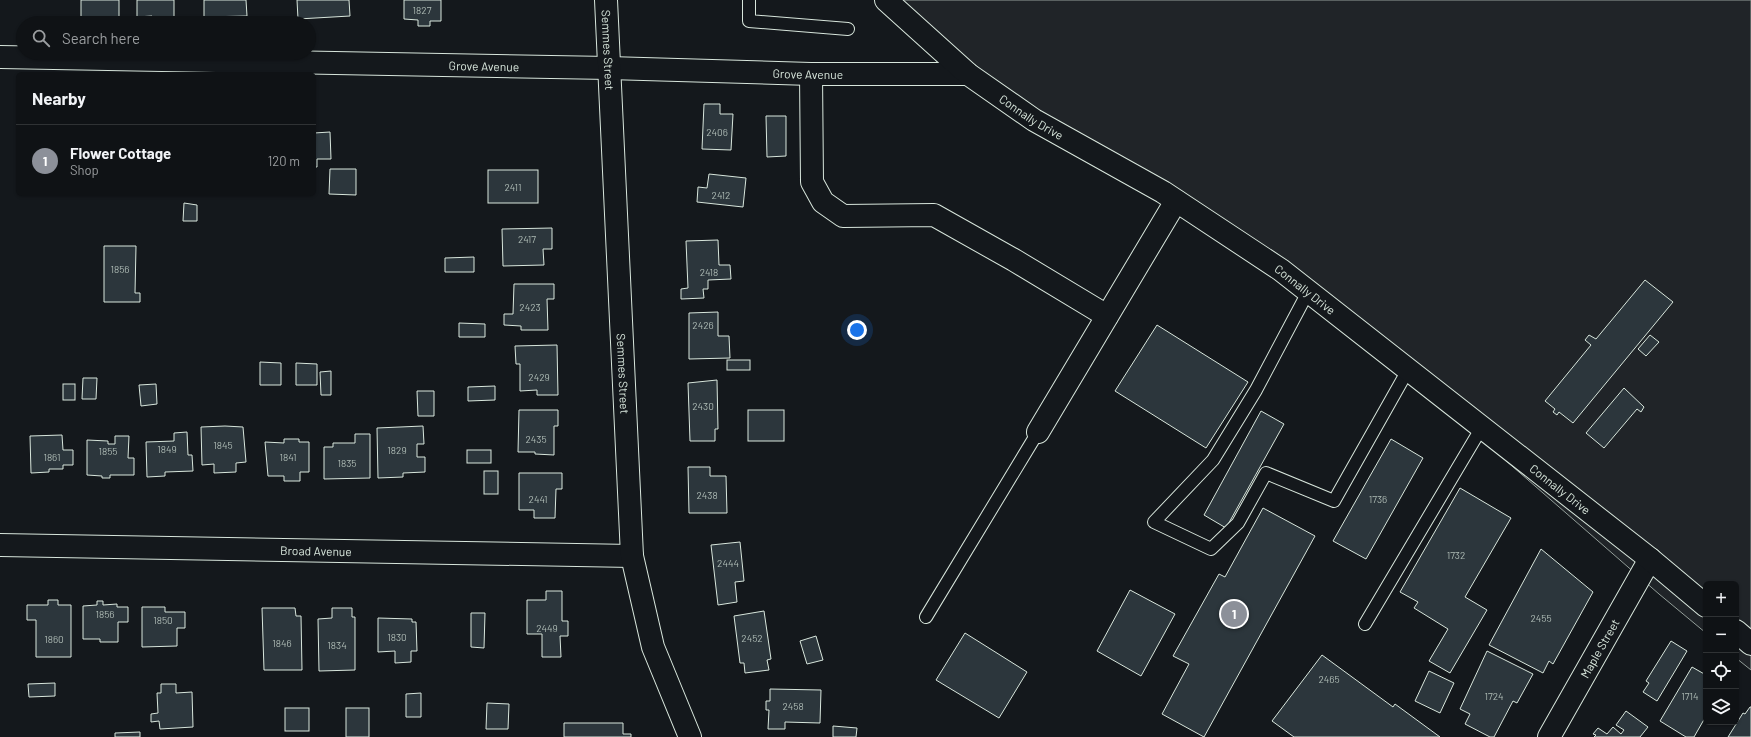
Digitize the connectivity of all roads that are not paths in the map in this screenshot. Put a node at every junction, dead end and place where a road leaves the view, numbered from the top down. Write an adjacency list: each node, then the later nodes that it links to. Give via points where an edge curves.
1 (606, 0): 8 (street, Semmes Street)
2 (749, 0): 4 (lane, via 749,21)
3 (886, 0): 10 (street, Connally Drive)
4 (848, 29)
5 (0, 57): 6 (street, Grove Avenue)
6 (16, 57)
7 (166, 60): 8 (street, Grove Avenue)
8 (609, 68): 9 (street, Grove Avenue); 18 (street, Semmes Street)
9 (811, 74): 10 (street, Grove Avenue); 13 (street, via 812,182 823,202 843,216 934,216)
10 (968, 74): 11 (street, Connally Drive, via 1034,120)
11 (1176, 201): 12 (street, Connally Drive, via 1281,270); 13 (street)
12 (1308, 292): 14 (street, Connally Drive); 14 (lane, via 1256,390 1213,460 1154,522 1211,549 1238,523 1266,473 1334,501)
13 (1107, 316): 16 (street)
14 (1408, 370): 15 (street, Connally Drive)
15 (1482, 427): 19 (street, Connally Drive); 22 (lane)
16 (1038, 432): 21 (lane)
17 (0, 544): 18 (street, Broad Avenue)
18 (632, 556): 25 (street, Semmes Street, via 653,647)
19 (1650, 559): 20 (street, Connally Drive); 26 (street, Maple Street)
20 (1703, 603)
21 (926, 617)
22 (1365, 624)
23 (1739, 634): 24 (street)
24 (1751, 644)
25 (690, 737)
26 (1549, 737)

